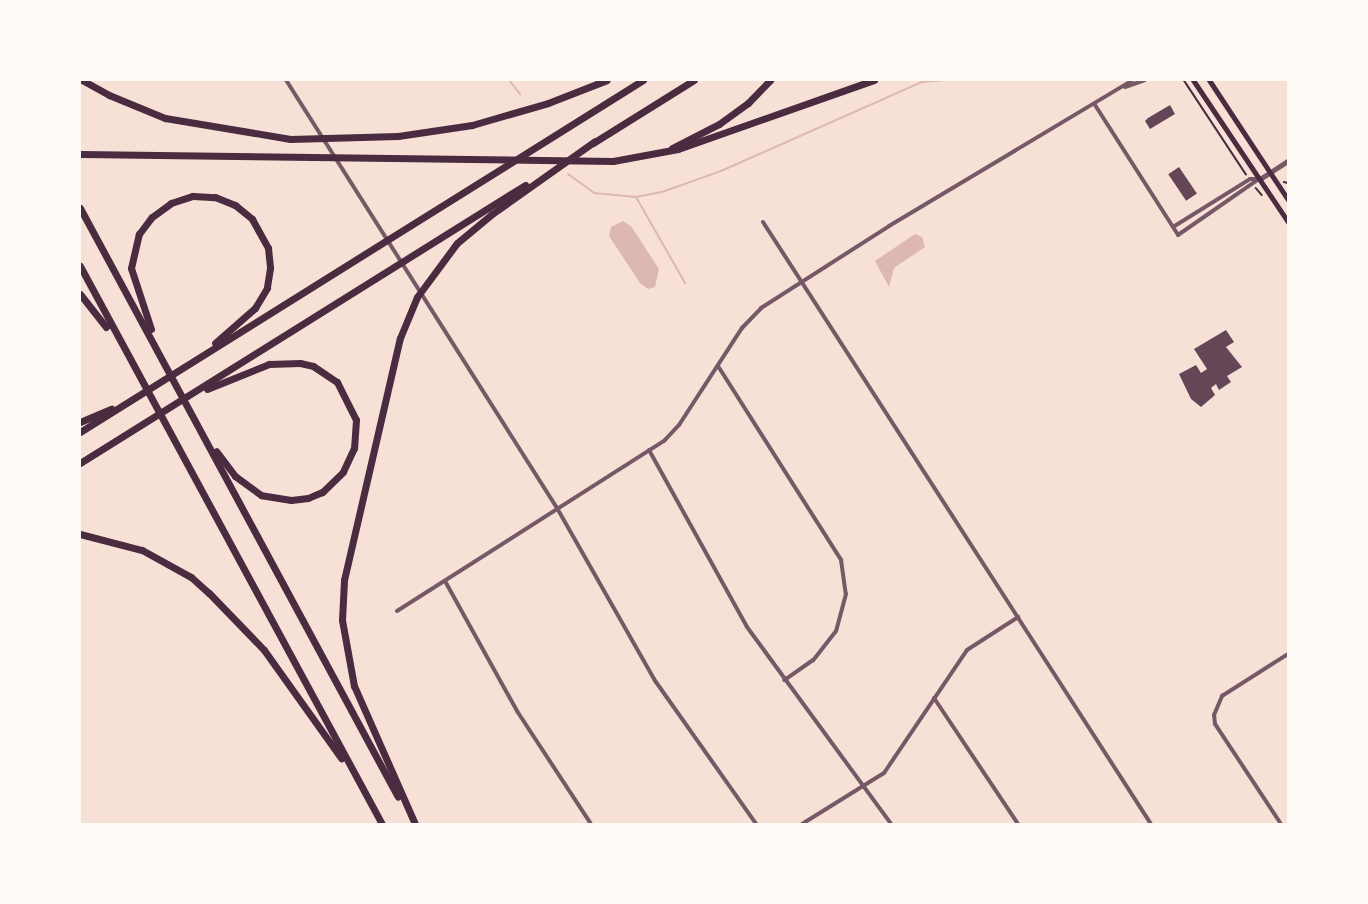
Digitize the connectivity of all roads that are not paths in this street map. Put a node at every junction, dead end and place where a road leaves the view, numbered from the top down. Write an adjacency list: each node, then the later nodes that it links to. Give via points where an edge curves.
1 (82, 80): 3 (highway, via 165,118 290,139 355,138 472,125 548,103)
2 (286, 80): 39 (street)
3 (607, 80)
4 (643, 80): 29 (highway)
5 (694, 80): 14 (highway)
6 (770, 80): 15 (highway, via 748,103 719,124)
7 (874, 80): 15 (highway)
8 (1133, 80): 12 (street)
9 (1145, 80): 12 (street)
10 (1193, 80): 19 (main road)
11 (1209, 80): 18 (main road)
12 (1125, 88): 13 (street)
13 (1095, 105): 24 (street); 26 (street)
14 (596, 141): 33 (highway); 50 (highway, via 492,214 458,243 417,297 400,338 344,580 342,620 354,686)
15 (664, 152): 16 (highway, via 613,161)
16 (81, 154)
17 (1288, 161): 18 (street)
18 (1270, 172): 19 (street); 20 (main road)
19 (1260, 179): 23 (main road); 24 (street, via 1250,179); 24 (street, via 1178,235)
20 (1288, 200)
21 (80, 208): 28 (highway)
22 (763, 222): 26 (street)
23 (1288, 222)
24 (1173, 227)
25 (80, 266): 30 (highway)
26 (801, 282): 31 (street, via 750,318); 43 (street)
27 (80, 294): 30 (highway, via 99,315)
28 (157, 349): 29 (highway, via 131,268 139,234 162,208 182,199 204,196 226,200 252,219 264,237 270,257 269,279 255,308); 36 (highway)
29 (194, 361): 32 (highway)
30 (131, 365): 48 (highway)
31 (718, 366): 37 (street, via 672,434); 45 (street, via 841,560 846,594 836,631 813,660)
32 (132, 399): 34 (highway); 35 (highway)
33 (173, 406): 36 (highway, via 250,369 300,363 313,366 337,382 353,408 357,434 350,461 333,483 308,498 291,500 261,495 249,488); 38 (highway)
34 (80, 422)
35 (80, 432)
36 (202, 433): 50 (highway)
37 (649, 450): 39 (street); 45 (street, via 705,556)
38 (80, 463)
39 (557, 508): 41 (street); 52 (street, via 656,682)
40 (80, 534): 48 (highway, via 142,550 191,577 209,593 286,678)
41 (445, 581): 42 (street); 51 (street, via 487,660)
42 (397, 611)
43 (1018, 617): 46 (street, via 967,650); 56 (street)
44 (1288, 654): 57 (street, via 1222,696 1215,707 1215,724)
45 (783, 680): 47 (street)
46 (934, 698): 47 (street, via 894,761); 55 (street)
47 (864, 786): 53 (street); 54 (street)
48 (364, 793): 49 (highway)
49 (382, 825)
50 (414, 825)
51 (591, 825)
52 (756, 825)
53 (802, 825)
54 (891, 825)
55 (1018, 825)
56 (1151, 825)
57 (1281, 825)

